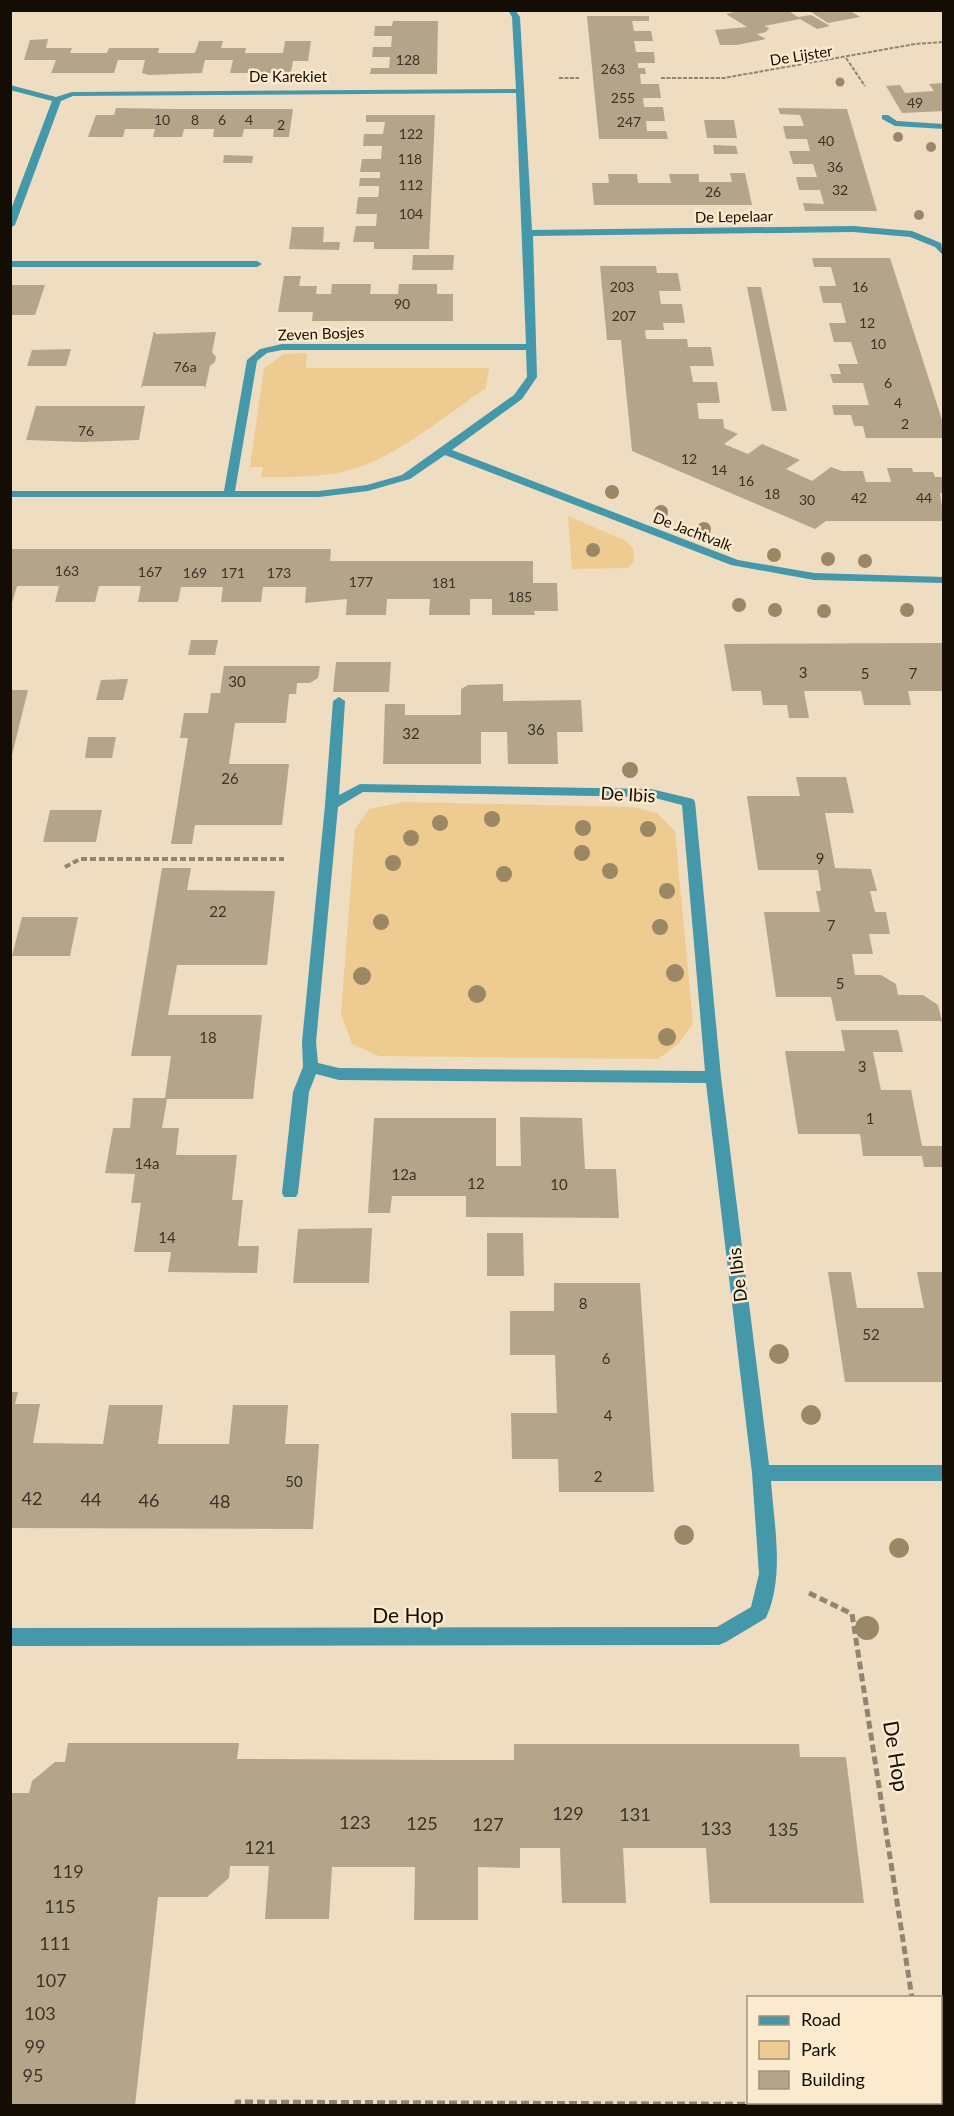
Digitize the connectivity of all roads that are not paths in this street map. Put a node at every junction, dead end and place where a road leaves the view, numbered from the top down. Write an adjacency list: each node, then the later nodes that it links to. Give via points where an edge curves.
1 (511, 10): 3 (street, via 516,17)
2 (10, 87): 4 (street)
3 (520, 91): 4 (street, De Karekiet, via 90,92); 8 (street)
4 (57, 100): 7 (street)
5 (885, 117): 6 (street, via 895,123)
6 (944, 127)
7 (10, 225)
8 (528, 233): 9 (street, De Lepelaar, via 853,229 912,234); 12 (street)
9 (942, 247)
10 (10, 264): 11 (street)
11 (257, 264)
12 (530, 347): 13 (street, via 532,377 518,397); 15 (street, Zeven Bosjes, via 282,347 264,351 252,360)
13 (445, 451): 15 (street, via 406,477 368,488 319,494); 16 (street, De Jachtvalk, via 735,563 782,575 833,580)
14 (10, 494): 15 (street)
15 (229, 495)
16 (944, 580)
17 (339, 701): 18 (street)
18 (332, 805): 19 (street, via 309,1042); 20 (street, De Ibis, via 360,788 651,793 688,802)
19 (311, 1067): 20 (street, via 339,1074); 21 (street, via 301,1092)
20 (713, 1077): 22 (street, De Ibis)
21 (290, 1193)
22 (761, 1473): 23 (street); 24 (street, De Hop, via 768,1574 759,1612 719,1636)
23 (944, 1473)
24 (10, 1637)

